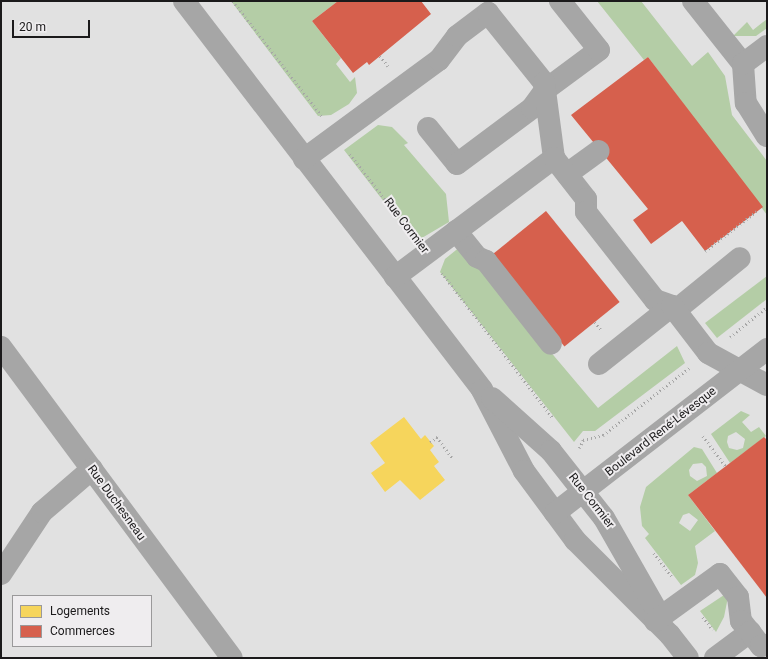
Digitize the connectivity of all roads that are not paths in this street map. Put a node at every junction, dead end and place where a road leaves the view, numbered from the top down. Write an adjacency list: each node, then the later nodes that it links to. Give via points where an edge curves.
1 (184, 1): 11 (street, Rue Cormier)
2 (560, 1): 7 (street, via 599,50)
3 (693, 1): 6 (street)
4 (483, 7): 7 (street, via 544,83); 11 (street, via 439,60)
5 (767, 46): 6 (street)
6 (743, 64): 9 (street, via 746,103)
7 (545, 90): 8 (street, via 532,108 457,164); 12 (street)
8 (428, 128)
9 (767, 136)
10 (599, 151): 12 (street)
11 (304, 159): 15 (street, Rue Cormier)
12 (561, 166): 13 (street); 16 (street, via 586,199 586,212 655,300)
13 (456, 231): 15 (street); 17 (street, via 477,257 486,261)
14 (740, 258): 16 (street)
15 (395, 277): 23 (street, Rue Cormier)
16 (674, 308): 20 (street); 21 (street, via 708,354)
17 (550, 344)
18 (1, 347): 24 (street, Rue Duchesneau)
19 (767, 349): 21 (street, Boulevard René-Lévesque)
20 (598, 364)
21 (739, 371): 22 (street); 25 (street, Boulevard René-Lévesque)
22 (767, 385)
23 (482, 390): 25 (street, Rue Cormier, via 551,451); 26 (street, Rue Cormier, via 524,471)
24 (92, 469): 27 (street, via 42,512); 30 (street, Rue Duchesneau)
25 (583, 492): 26 (street, Boulevard René-Lévesque); 28 (street, Rue Cormier, via 615,533)
26 (555, 514): 28 (street, Rue Cormier, via 575,540)
27 (1, 574)
28 (662, 624): 29 (street, via 720,574 738,597 741,621); 31 (street, Rue Cormier)
29 (759, 639): 32 (street)
30 (232, 658)
31 (688, 658)
32 (715, 658)

